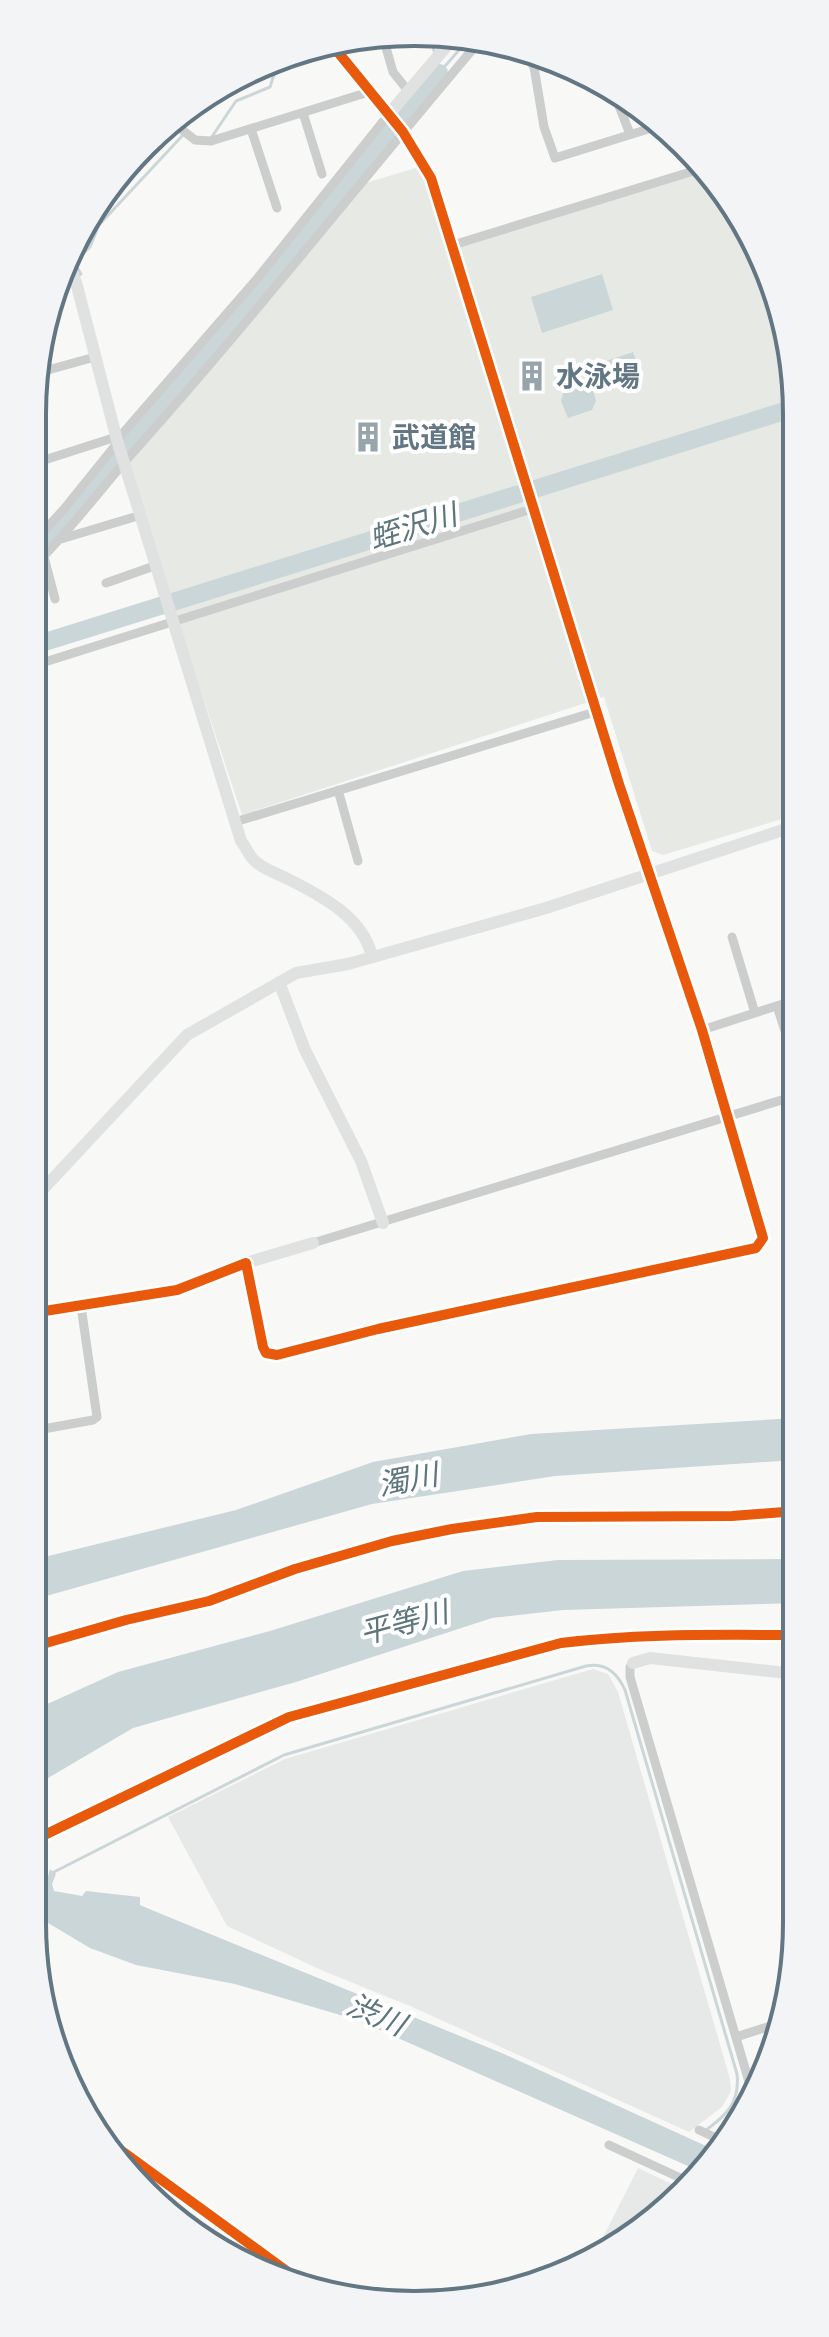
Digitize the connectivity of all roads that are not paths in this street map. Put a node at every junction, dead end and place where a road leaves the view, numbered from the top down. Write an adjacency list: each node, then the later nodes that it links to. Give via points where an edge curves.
1 (386, 47): 7 (street, via 393,72)
2 (445, 48): 7 (street)
3 (471, 50): 10 (street)
4 (340, 54): 6 (street)
5 (533, 66): 14 (street, via 555,158)
6 (372, 91): 9 (street); 10 (street)
7 (409, 92): 10 (street)
8 (621, 109): 14 (street)
9 (303, 113): 12 (street); 16 (street)
10 (396, 123): 18 (street, via 431,178); 20 (street); 21 (street)
11 (181, 129): 12 (street, via 195,140 211,141)
12 (251, 129): 17 (street)
13 (647, 129): 14 (street)
14 (630, 134)
15 (692, 172): 18 (street)
16 (322, 174)
17 (277, 208)
18 (453, 245): 27 (street)
19 (73, 276): 22 (street)
20 (256, 280): 21 (street); 24 (street)
21 (272, 293): 26 (street)
22 (95, 357): 23 (street); 24 (street)
23 (49, 370)
24 (117, 441): 25 (street); 26 (street); 29 (street)
25 (46, 460)
26 (124, 462): 28 (street); 30 (street)
27 (534, 505): 36 (street); 38 (street)
28 (141, 515): 30 (street); 33 (street)
29 (46, 529)
30 (61, 539): 31 (street)
31 (46, 555)
32 (46, 565): 35 (street)
33 (157, 565): 34 (street); 36 (street)
34 (106, 583)
35 (55, 599)
36 (173, 616): 37 (street); 40 (street)
37 (46, 661)
38 (598, 711): 39 (street); 43 (street)
39 (338, 790): 40 (street); 42 (street)
40 (235, 822): 45 (street, via 255,861 346,914 369,942)
41 (783, 830): 43 (street)
42 (358, 861)
43 (649, 873): 45 (street); 51 (street)
44 (732, 937): 49 (street)
45 (372, 957): 46 (street, via 306,970)
46 (279, 982): 54 (street, via 176,1045); 55 (street, via 305,1050 361,1161)
47 (783, 1004): 48 (street)
48 (777, 1006): 49 (street); 50 (street)
49 (755, 1013): 51 (street)
50 (783, 1025)
51 (702, 1030): 53 (street)
52 (783, 1099): 53 (street)
53 (726, 1116): 55 (street); 57 (street, via 763,1238 756,1248 277,1355 263,1347)
54 (46, 1186)
55 (383, 1223): 56 (street)
56 (313, 1243): 57 (street)
57 (246, 1263): 58 (street, via 177,1290)
58 (81, 1306): 59 (street); 60 (street, via 97,1417)
59 (46, 1311)
60 (46, 1428)
61 (633, 1663): 62 (street, via 650,1658); 64 (street, via 630,1677)
62 (783, 1673)
63 (767, 2027): 64 (street)
64 (736, 2037): 65 (street)
65 (748, 2079)
66 (699, 2130): 67 (street)
67 (714, 2137)
68 (609, 2145): 69 (street)
69 (680, 2178)

